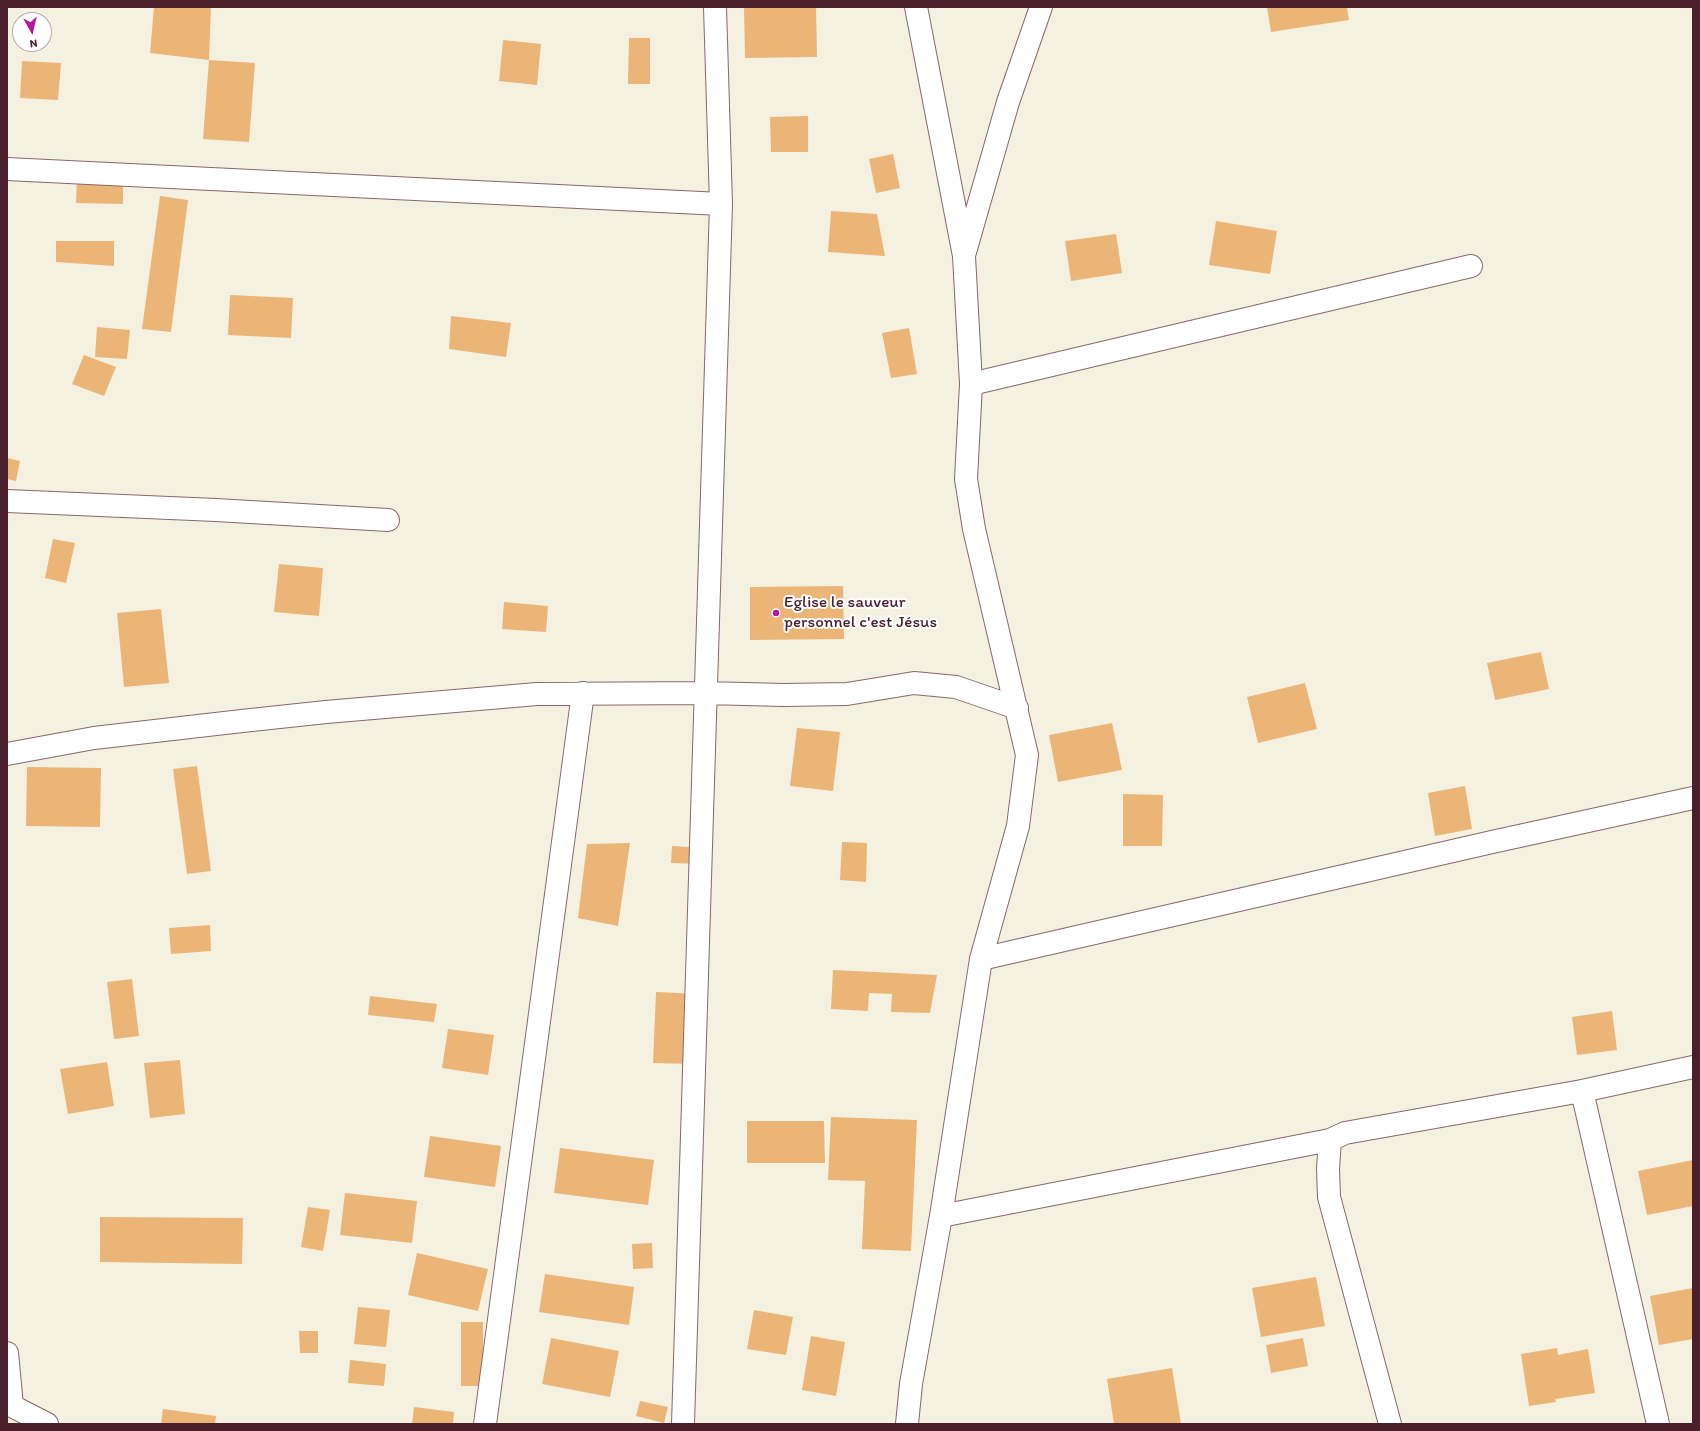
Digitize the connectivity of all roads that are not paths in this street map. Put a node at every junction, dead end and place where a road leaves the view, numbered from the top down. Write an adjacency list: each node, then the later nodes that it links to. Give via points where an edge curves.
1 (715, 7): 5 (street)
2 (916, 7): 6 (street)
3 (1041, 7): 6 (street, via 1008,102)
4 (7, 169): 5 (street)
5 (721, 204): 12 (street)
6 (964, 256): 8 (street)
7 (1471, 266): 8 (street)
8 (970, 384): 13 (street, via 966,479 974,529)
9 (7, 501): 10 (street)
10 (388, 520)
11 (583, 693): 12 (street); 14 (street, via 537,694 326,712 94,738); 24 (street)
12 (706, 693): 13 (street, via 847,694 914,683 956,687); 25 (street)
13 (1017, 708): 16 (street, via 1027,755 1018,826)
14 (7, 754)
15 (1693, 798): 16 (street)
16 (981, 959): 20 (street)
17 (1693, 1067): 18 (street)
18 (1582, 1091): 19 (street, via 1345,1133); 28 (street)
19 (1330, 1140): 20 (street); 27 (street, via 1329,1197)
20 (941, 1216): 26 (street, via 911,1384)
21 (7, 1353): 22 (street)
22 (11, 1415): 23 (street)
23 (47, 1424)
24 (485, 1424)
25 (683, 1424)
26 (907, 1424)
27 (1390, 1424)
28 (1658, 1424)

